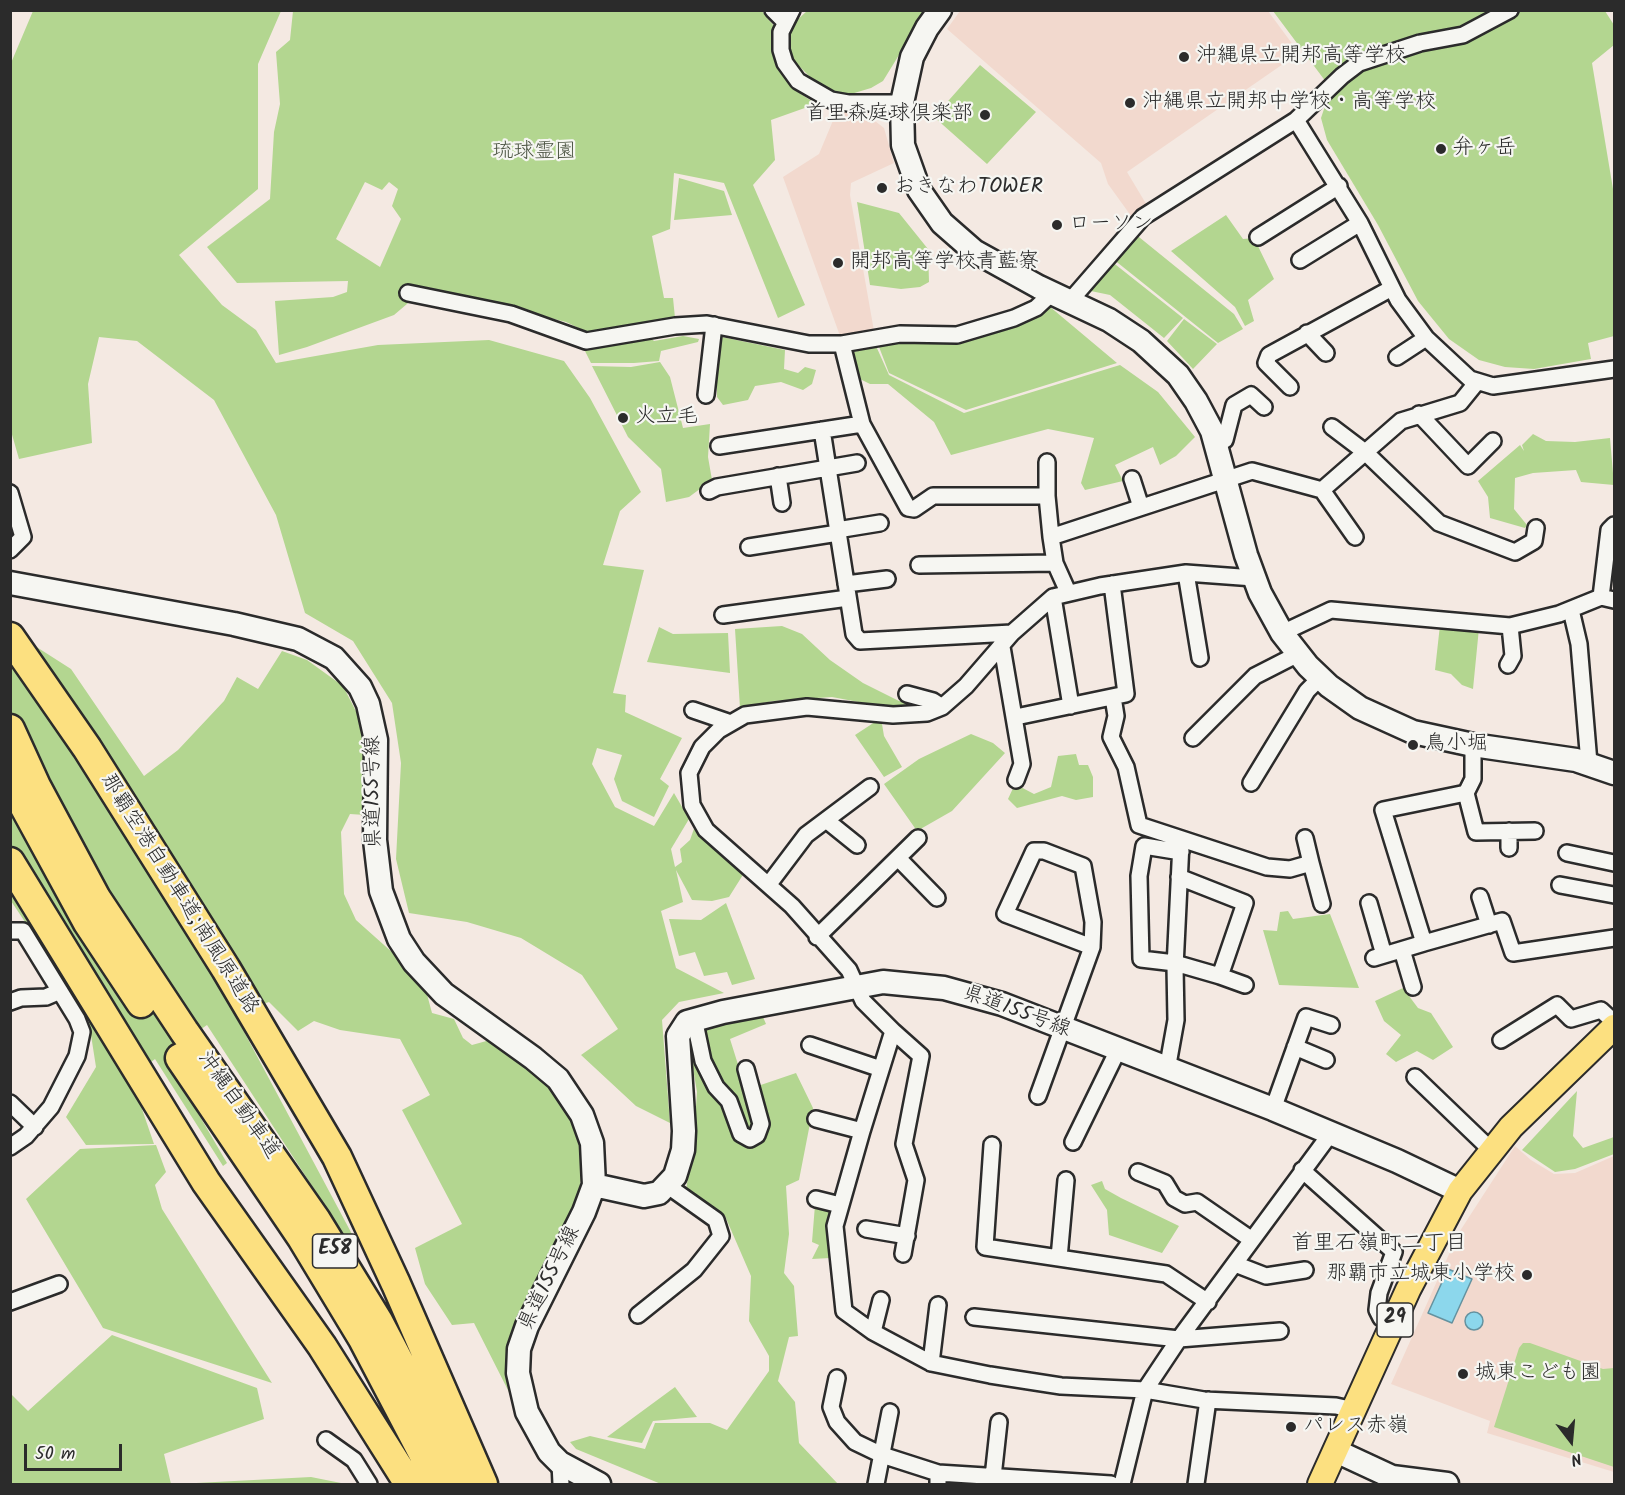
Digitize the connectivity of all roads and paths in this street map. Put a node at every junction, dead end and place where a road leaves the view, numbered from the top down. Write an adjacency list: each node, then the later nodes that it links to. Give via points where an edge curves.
1 (773, 10): 4 (street)
2 (939, 10): 5 (main road, via 912,57)
3 (1510, 10): 6 (street, via 1463,35 1420,43 1359,63)
4 (788, 16): 5 (street, via 781,33 785,63 798,81 831,100)
5 (902, 103): 13 (main road, via 905,154 933,213 974,250)
6 (1296, 120): 7 (street); 13 (street, via 1143,217)
7 (1339, 186): 8 (street); 9 (street)
8 (1360, 223): 10 (street); 11 (street)
9 (1258, 237)
10 (1300, 260)
11 (1392, 288): 15 (street); 16 (street)
12 (408, 294): 14 (street, via 511,314 586,341 686,325)
13 (1061, 297): 17 (street, via 1014,318 957,335 900,334); 30 (main road, via 1141,341 1171,367 1196,401)
14 (714, 325): 17 (street, via 809,344); 23 (street)
15 (1307, 333): 18 (street); 22 (street, via 1265,358)
16 (1426, 338): 19 (street); 21 (street)
17 (842, 344): 26 (street)
18 (1326, 353)
19 (1397, 357)
20 (1614, 369): 21 (street, via 1515,384 1493,386)
21 (1477, 382): 25 (street, via 1460,403)
22 (1290, 387)
23 (706, 395)
24 (1264, 407): 30 (street, via 1251,395 1234,405 1225,440)
25 (1419, 414): 29 (street, via 1468,466); 32 (street, via 1401,421)
26 (862, 424): 28 (street); 42 (street, via 908,508 914,509 933,496)
27 (1332, 427): 32 (street)
28 (822, 430): 31 (street); 35 (street)
29 (1493, 441)
30 (1216, 444): 37 (main road)
31 (719, 446)
32 (1365, 452): 39 (street); 47 (street, via 1439,523 1515,552 1534,541)
33 (1047, 462): 42 (street)
34 (857, 463): 35 (street)
35 (828, 468): 36 (street); 48 (street)
36 (778, 476): 40 (street); 43 (street)
37 (1227, 478): 39 (street, via 1252,471); 44 (street); 56 (main road)
38 (1132, 479): 44 (street)
39 (1322, 490): 50 (street)
40 (709, 491)
41 (10, 493): 52 (street, via 23,537)
42 (1047, 496): 49 (street)
43 (782, 503)
44 (1141, 507): 49 (street)
45 (880, 524): 48 (street)
46 (1614, 525): 62 (street, via 1609,530)
47 (1536, 528)
48 (837, 531): 51 (street); 60 (street)
49 (1051, 537): 53 (street)
50 (1354, 537)
51 (749, 547)
52 (10, 550)
53 (1055, 562): 54 (street); 61 (street)
54 (919, 565)
55 (1186, 573): 56 (street); 59 (street); 71 (street)
56 (1254, 578): 67 (main road)
57 (887, 579): 60 (street)
58 (10, 583): 156 (main road, 県道155号線, via 271,632 324,651 344,667 360,687 373,722 377,758 377,868 383,899 399,939 444,994 546,1068 573,1098 592,1143)
59 (1112, 584): 61 (street); 75 (street, via 1126,694)
60 (847, 591): 64 (street); 66 (street, via 854,634 860,641)
61 (1060, 594): 66 (street); 76 (street)
62 (1608, 598): 63 (street)
63 (1571, 610): 65 (street); 84 (street, via 1580,644)
64 (723, 615)
65 (1510, 626): 67 (street, via 1332,610); 72 (street, via 1513,656)
66 (1012, 633): 69 (street)
67 (1282, 633): 70 (main road)
68 (10, 637): 197 (highway, 那覇空港自動車道;南風原道路, via 87,748 337,1158)
69 (1002, 647): 77 (street); 79 (street)
70 (1298, 654): 73 (main road); 82 (street, via 1255,676)
71 (1200, 658)
72 (1508, 665)
73 (1320, 678): 83 (main road, via 1360,708 1388,722 1422,735); 88 (street, via 1307,691)
74 (907, 694): 77 (street)
75 (1113, 697): 76 (street); 97 (street, via 1116,716 1111,737 1126,767 1139,825)
76 (1071, 706): 79 (street)
77 (942, 707): 80 (street, via 916,715 894,715 807,707 745,715)
78 (693, 710): 80 (street)
79 (1016, 717): 87 (street, via 1022,764)
80 (731, 723): 105 (street, via 702,747 689,773 692,806 706,830)
81 (10, 729): 132 (highway, 沖縄自動車道 / E58, via 96,898)
82 (1193, 738)
83 (1473, 745): 84 (main road); 90 (street, via 1473,779)
84 (1589, 763): 85 (main road)
85 (1614, 773)
86 (10, 780): 132 (highway, 沖縄自動車道 / E58, via 88,923)
87 (1016, 780)
88 (1251, 783)
89 (870, 787): 91 (street)
90 (1466, 793): 92 (street, via 1476,832); 116 (street, via 1383,810)
91 (826, 820): 96 (street); 105 (street, via 806,835)
92 (1509, 831): 93 (street); 98 (street)
93 (1535, 831)
94 (918, 838): 100 (street)
95 (1305, 838): 102 (street)
96 (857, 845)
97 (1181, 846): 102 (street, via 1267,867 1290,869); 104 (street); 119 (street, via 1144,846 1139,876 1141,959)
98 (1509, 848)
99 (1568, 853): 103 (street)
100 (898, 858): 109 (street, via 920,874); 114 (street)
101 (10, 862): 194 (highway, via 206,1182 363,1408)
102 (1311, 863): 111 (street)
103 (1614, 863)
104 (1179, 877): 119 (street); 120 (street, via 1245,903)
105 (769, 884): 114 (street)
106 (1560, 885): 107 (street)
107 (1614, 895)
108 (1480, 897): 112 (street)
109 (937, 898)
110 (1369, 903): 118 (street, via 1379,956)
111 (1322, 904)
112 (1489, 925): 115 (street, via 1502,921 1513,953); 116 (street)
113 (10, 931): 124 (street, via 23,931)
114 (817, 937): 121 (street, via 849,970)
115 (1614, 938)
116 (1424, 943): 118 (street)
117 (1092, 947): 117 (street, via 1005,914 1034,851 1083,866 1094,922); 130 (street)
118 (1402, 950): 123 (street)
119 (1175, 963): 120 (street); 140 (street, via 1176,1020)
120 (1220, 976): 122 (street)
121 (856, 985): 126 (main road, 県道155号線); 130 (main road, 県道155号線, via 883,981 944,988 1002,1004); 131 (street, via 863,1001)
122 (1245, 985)
123 (1413, 987)
124 (60, 991): 125 (street); 146 (street, via 77,1019 81,1043 55,1100)
125 (10, 1002)
126 (694, 1018): 138 (street, via 703,1061 716,1087 729,1101 741,1134 750,1139 757,1135 761,1124); 157 (main road, via 681,1027 678,1036 683,1150)
127 (1614, 1022): 133 (street, via 1601,1010 1571,1019 1557,1005)
128 (1331, 1025): 135 (street, via 1306,1017)
129 (1614, 1027): 152 (main road, 29)
130 (1063, 1029): 136 (main road, 県道155号線); 142 (street)
131 (893, 1031): 139 (street); 162 (street, via 921,1056 904,1144 916,1180)
132 (176, 1036): 195 (highway, 沖縄自動車道 / E58, via 363,1339); 196 (highway, 沖縄自動車道 / E58, via 278,1163 366,1301)
133 (1501, 1040)
134 (810, 1045): 139 (street)
135 (1295, 1047): 137 (street); 144 (street)
136 (1118, 1050): 140 (main road, 県道155号線); 149 (street)
137 (1326, 1060)
138 (746, 1069)
139 (881, 1069): 147 (street)
140 (1167, 1070): 144 (main road, 県道155号線)
141 (1415, 1077): 152 (street)
142 (1038, 1096)
143 (10, 1103): 146 (street)
144 (1273, 1109): 148 (main road, 県道155号線)
145 (816, 1119): 147 (street)
146 (35, 1127): 151 (street)
147 (862, 1131): 160 (street)
148 (1331, 1133): 153 (street); 158 (main road, 県道155号線)
149 (1073, 1142)
150 (992, 1145): 165 (street, via 985,1247)
151 (10, 1147)
152 (1491, 1150): 158 (main road, 29)
153 (1302, 1170): 163 (street); 175 (street, via 1394,1252 1377,1310 1381,1318)
154 (1138, 1172): 163 (street, via 1168,1178 1174,1198 1185,1204 1197,1202)
155 (1066, 1180): 165 (street)
156 (594, 1185): 157 (main road, via 644,1196); 189 (main road, 県道155号線, via 519,1349 518,1373 527,1412)
157 (668, 1186): 173 (street, via 716,1220 721,1236 694,1270)
158 (1460, 1191): 175 (main road, 29)
159 (816, 1199): 160 (street)
160 (840, 1205): 177 (street, via 836,1226 844,1311)
161 (866, 1230): 162 (street)
162 (907, 1236): 164 (street)
163 (1252, 1240): 166 (street)
164 (903, 1254)
165 (1059, 1258): 171 (street, via 1166,1274)
166 (1235, 1264): 167 (street, via 1266,1276); 171 (street)
167 (1305, 1270)
168 (59, 1284): 170 (street)
169 (882, 1300): 177 (street)
170 (10, 1302)
171 (1208, 1302): 178 (street)
172 (938, 1305): 179 (street)
173 (638, 1315)
174 (975, 1317): 178 (street)
175 (1393, 1324): 183 (main road, 29)
176 (1280, 1331): 178 (street)
177 (873, 1332): 179 (street)
178 (1179, 1339): 181 (street)
179 (931, 1363): 181 (street, via 1061,1386)
180 (837, 1378): 188 (street, via 831,1407 837,1422 855,1442)
181 (1145, 1390): 182 (street); 201 (street)
182 (1208, 1400): 183 (street); 202 (street)
183 (1354, 1410): 187 (main road, 29)
184 (890, 1412): 188 (street)
185 (999, 1422): 190 (street)
186 (326, 1440): 193 (street, via 354,1460)
187 (1336, 1451): 192 (main road, via 1392,1477); 203 (main road, 29)
188 (882, 1455): 191 (street); 199 (street)
189 (560, 1474): 198 (main road, 県道155号線)
190 (993, 1477): 191 (street); 200 (street)
191 (938, 1479)
192 (1433, 1483)
193 (369, 1485)
194 (409, 1485)
195 (440, 1485)
196 (463, 1485)
197 (483, 1485)
198 (599, 1485)
199 (876, 1485)
200 (1111, 1485)
201 (1122, 1485)
202 (1196, 1485)
203 (1320, 1485)

